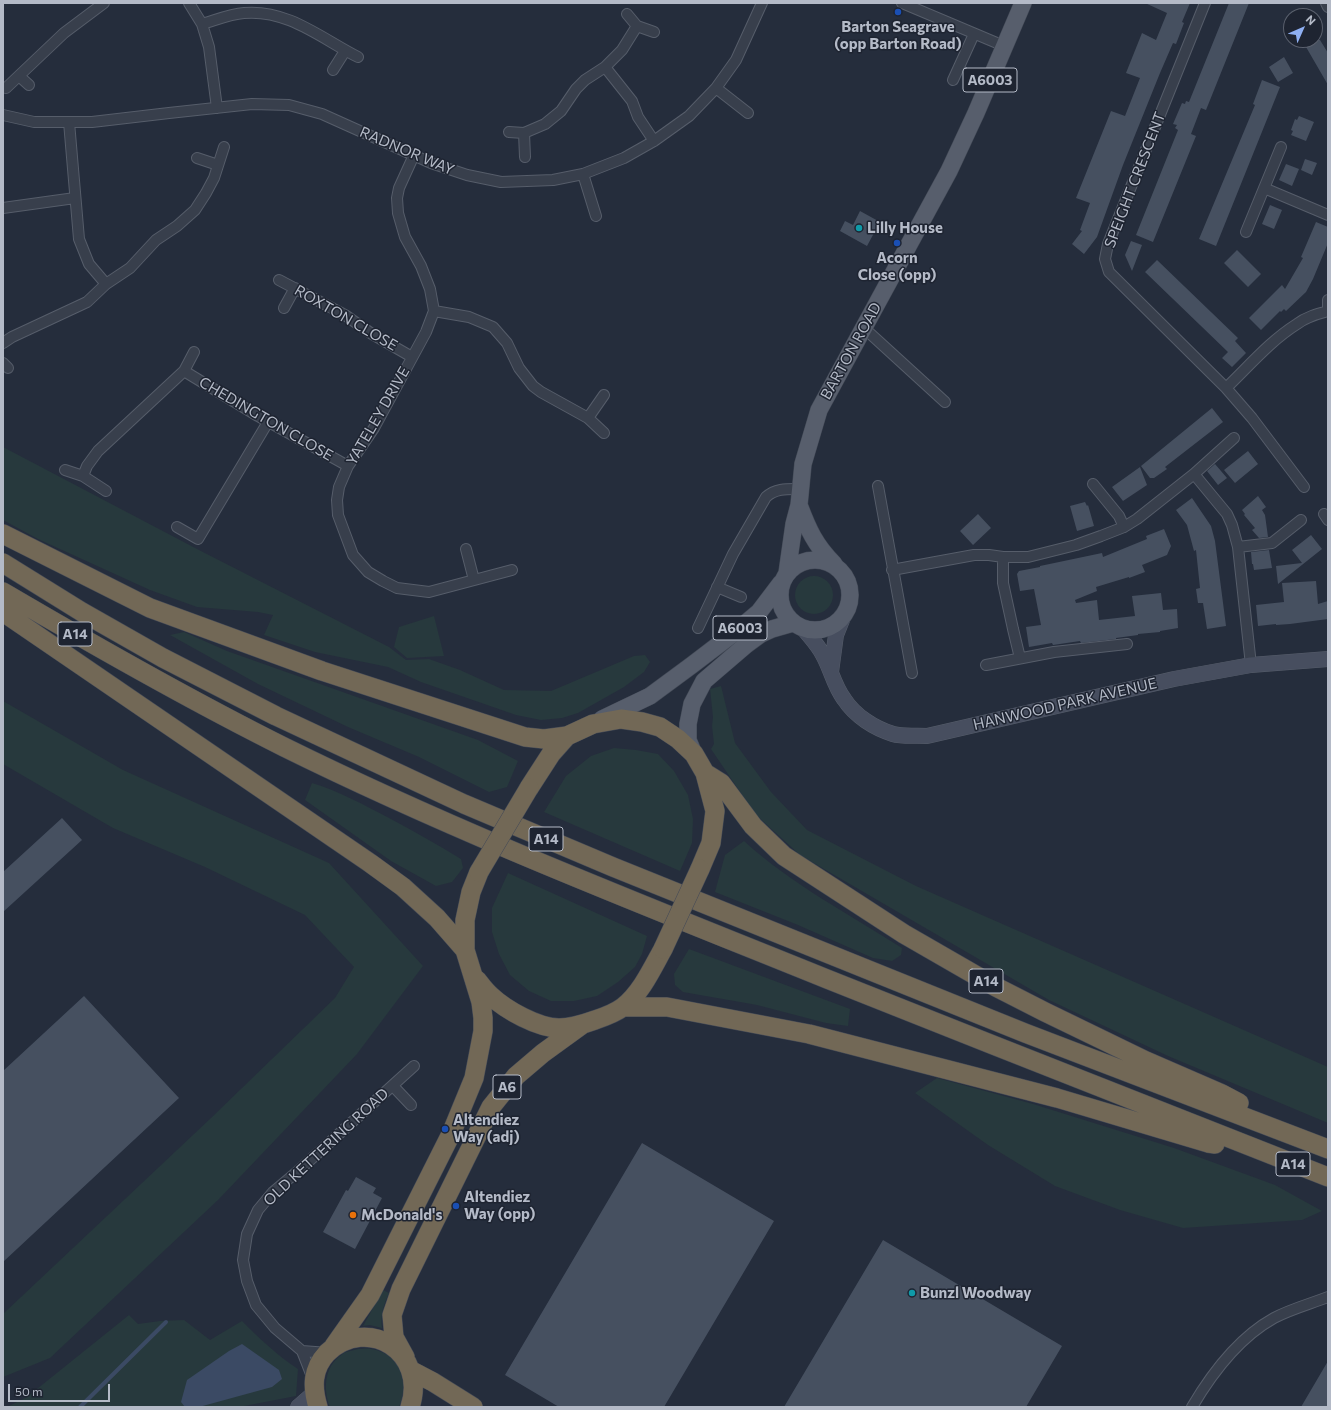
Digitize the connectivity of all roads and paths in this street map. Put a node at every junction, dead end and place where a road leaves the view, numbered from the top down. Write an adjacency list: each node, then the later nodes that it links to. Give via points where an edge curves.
1 (104, 3): 19 (street, via 64,33)
2 (189, 3): 10 (street)
3 (762, 3): 23 (street, RADNOR WAY, via 736,60)
4 (902, 3): 13 (street)
5 (1023, 3): 14 (main road, BARTON ROAD / A6003)
6 (1205, 3): 56 (street, SPEIGHT CRESCENT, via 1108,244 1105,259 1109,272)
7 (1326, 3): 8 (street)
8 (1328, 7)
9 (627, 14): 11 (street)
10 (202, 24): 15 (street, via 244,13 268,14 287,19 319,34); 24 (street)
11 (637, 26): 12 (street); 17 (street, via 622,50)
12 (654, 32)
13 (974, 34): 14 (street); 20 (street)
14 (1004, 46): 51 (main road, BARTON ROAD / A6003, via 949,171)
15 (345, 51): 16 (street); 18 (street)
16 (358, 57)
17 (606, 67): 29 (street, via 585,80 561,111 545,124); 30 (street, via 632,101 638,117)
18 (333, 70)
19 (19, 76): 21 (street); 22 (street)
20 (953, 80)
21 (29, 85)
22 (6, 88)
23 (716, 88): 25 (street); 30 (street, RADNOR WAY, via 689,116)
24 (217, 108): 27 (street, RADNOR WAY, via 92,122); 33 (street, RADNOR WAY, via 252,104 289,105 322,114)
25 (748, 113)
26 (3, 115): 27 (street, RADNOR WAY, via 34,122)
27 (69, 122): 39 (street)
28 (509, 132): 29 (street)
29 (524, 133): 34 (street)
30 (654, 141): 37 (street, RADNOR WAY, via 624,158)
31 (224, 147): 36 (street)
32 (1281, 147): 38 (street)
33 (414, 155): 37 (street, RADNOR WAY, via 467,176 501,182 553,180); 49 (street, via 399,188 398,213 405,237 430,289)
34 (524, 157)
35 (197, 158): 36 (street)
36 (218, 165): 45 (street, via 214,178 195,210 156,240 130,268)
37 (583, 174): 42 (street)
38 (1264, 188): 41 (street); 43 (street)
39 (75, 198): 40 (street); 45 (street, via 79,239 89,264)
40 (3, 208)
41 (1328, 215)
42 (596, 216)
43 (1246, 232)
44 (279, 280): 46 (street, ROXTON CLOSE)
45 (106, 284): 52 (street, via 86,302)
46 (295, 288): 48 (street); 54 (street, ROXTON CLOSE)
47 (1328, 300): 50 (street)
48 (284, 308)
49 (434, 311): 54 (street, YATELEY DRIVE); 59 (street, via 469,316 492,327 507,343 519,368 533,386)
50 (1328, 311): 56 (street, via 1298,323 1279,337)
51 (864, 328): 58 (street); 71 (main road, BARTON ROAD / A6003, via 819,410 803,464)
52 (3, 343)
53 (194, 352): 55 (street, CHEDINGTON CLOSE)
54 (412, 357): 63 (street, YATELEY DRIVE, via 374,428)
55 (184, 371): 60 (street, CHEDINGTON CLOSE); 66 (street, CHEDINGTON CLOSE, via 98,451)
56 (1226, 388): 69 (street, SPEIGHT CRESCENT)
57 (604, 395): 59 (street)
58 (945, 402)
59 (588, 418): 61 (street)
60 (268, 422): 63 (street, CHEDINGTON CLOSE); 73 (street, via 198,539)
61 (604, 433)
62 (1234, 438): 65 (street)
63 (348, 466): 84 (street, YATELEY DRIVE, via 339,487 338,515 353,555 368,572 397,588 412,591 429,592)
64 (65, 470): 66 (street)
65 (1194, 474): 74 (street); 76 (street, via 1227,514)
66 (83, 476): 70 (street)
67 (1093, 484): 74 (street, via 1119,516)
68 (878, 486): 82 (street)
69 (1304, 487)
70 (106, 491)
71 (800, 497): 80 (main road, BARTON ROAD / A6003, via 814,540 821,552); 83 (main road, BARTON ROAD / A6003); 85 (street, via 779,490 771,492 766,497)
72 (1301, 520): 76 (street, via 1272,543)
73 (177, 527)
74 (1124, 527): 78 (street, via 1082,543 1035,555)
75 (3, 534): 100 (highway, via 150,608 322,672 525,737 544,739)
76 (1238, 547): 96 (street)
77 (466, 549): 84 (street)
78 (1003, 557): 82 (street, via 974,555); 93 (street, via 1003,583)
79 (3, 563): 110 (highway, A14, via 163,658 276,716 464,804 1017,1030)
80 (840, 569): 83 (main road, via 817,559 795,565); 89 (main road, via 847,579 850,591 849,604)
81 (512, 570): 84 (street, YATELEY DRIVE)
82 (892, 570): 98 (street)
83 (784, 578): 90 (main road, via 779,594 781,605 785,615); 99 (main road, BARTON ROAD / A6003, via 759,612 734,633 650,696)
84 (474, 580)
85 (717, 587): 87 (street); 91 (street)
86 (3, 592): 112 (highway, A14, via 169,688 285,748 424,812 600,888)
87 (740, 598)
88 (3, 612): 103 (highway, via 387,875 437,918)
89 (844, 615): 90 (main road, via 836,624 825,629 814,630); 97 (street, via 836,635)
90 (798, 626): 97 (street, HANWOOD PARK AVENUE, via 815,643); 101 (main road, A6003, via 772,629 761,634 704,681 692,704 688,724 688,740)
91 (698, 628)
92 (1128, 644): 93 (street)
93 (1020, 658): 95 (street)
94 (1328, 659): 96 (street, HANWOOD PARK AVENUE)
95 (986, 665)
96 (1251, 665): 97 (street, HANWOOD PARK AVENUE, via 1174,679 927,736 894,734 864,719 843,699)
97 (831, 673)
98 (912, 673)
99 (593, 724): 100 (highway); 101 (highway, via 621,719 660,727)
100 (567, 736): 103 (highway, bridge, via 551,754 529,788 480,872 471,892 465,920)
101 (694, 754): 102 (highway)
102 (705, 773): 105 (highway, bridge, via 715,811 711,843 663,949 636,993); 110 (highway, A14, via 720,783 753,826 784,856 904,934 996,987 1146,1061 1222,1094)
103 (464, 950): 104 (highway)
104 (471, 973): 106 (highway, via 490,995 523,1018 559,1028); 115 (highway, A6, via 481,1002 483,1018 474,1078 451,1134 370,1295)
105 (623, 1008): 106 (highway); 112 (highway, A14, via 667,1007 809,1034 1057,1098 1208,1143)
106 (583, 1024): 117 (highway, A6, via 516,1076 491,1106 401,1289 392,1315 394,1336)
107 (414, 1066): 108 (street, OLD KETTERING ROAD)
108 (392, 1086): 109 (street, OLD KETTERING ROAD); 116 (street, OLD KETTERING ROAD, via 273,1192 258,1210 247,1234 243,1260 256,1305 275,1328)
109 (411, 1105)
110 (1303, 1139): 111 (highway, A14)
111 (1328, 1149)
112 (1258, 1150): 113 (highway, A14)
113 (1328, 1178)
114 (1328, 1297): 122 (street, via 1273,1318 1251,1334 1206,1383)
115 (331, 1350): 116 (street); 117 (highway, via 348,1339 380,1339 393,1346); 118 (highway, via 323,1357 317,1368)
116 (302, 1351): 118 (street, OLD KETTERING ROAD)
117 (408, 1364): 120 (highway, via 414,1384 414,1397); 121 (highway)
118 (315, 1394): 119 (street)
119 (298, 1407)
120 (410, 1407)
121 (473, 1407)
122 (1192, 1407)

